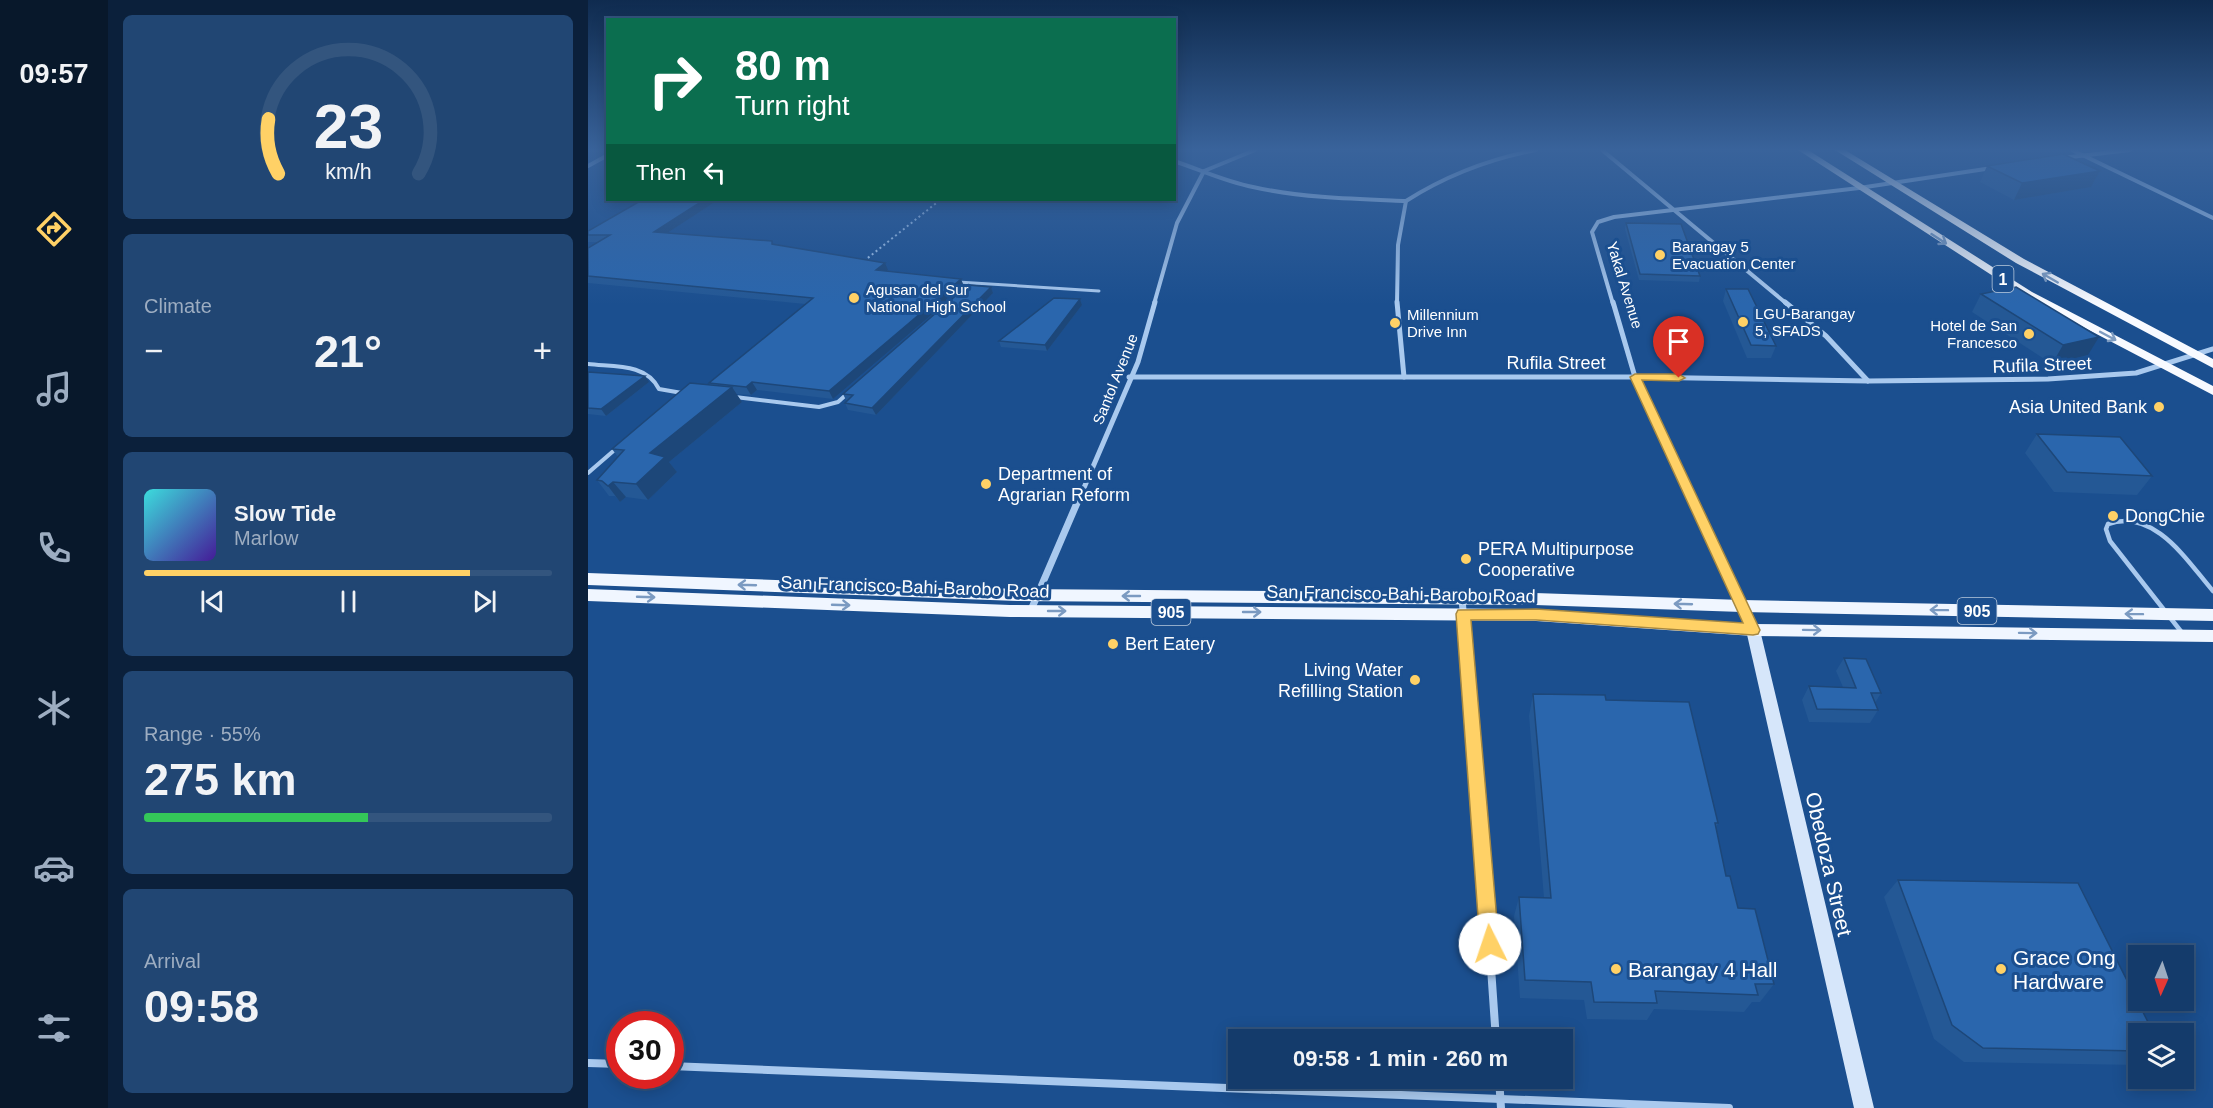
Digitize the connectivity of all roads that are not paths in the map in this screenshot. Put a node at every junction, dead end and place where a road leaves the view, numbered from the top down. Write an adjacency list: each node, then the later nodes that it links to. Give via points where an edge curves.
1 (1406, 201): 20 (street, via 1397,243 1394,300)
2 (1188, 202): 19 (street, Santol Avenue, via 1177,223 1138,362)
3 (1665, 202): 8 (street)
4 (1744, 202): 8 (street, Yakal Avenue)
5 (1881, 202): 17 (highway, 1, one-way to 17, via 2028,294)
6 (1923, 202): 15 (highway, 1, one-way to 6, via 2020,261)
7 (2180, 202): 9 (street)
8 (1675, 210): 21 (street, Yakal Avenue, via 1614,217 1598,222 1593,232); 22 (street, via 1826,336)
9 (2213, 218)
10 (949, 281): 11 (lane)
11 (972, 284): 12 (lane); 13 (lane)
12 (1099, 291)
13 (963, 292)
14 (2213, 349): 15 (street, Rufila Street)
15 (2194, 355): 17 (street, Rufila Street); 18 (highway, 1)
16 (588, 364): 25 (lane, via 647,372 659,389)
17 (2161, 364): 22 (street, Rufila Street, via 2136,373 2096,377); 24 (highway, 1)
18 (2213, 364)
19 (1130, 377): 20 (street, Rufila Street); 34 (street, Santol Avenue)
20 (1404, 377): 21 (street, Rufila Street)
21 (1635, 377): 22 (street, Rufila Street); 36 (street, Yakal Avenue)
22 (1868, 381)
23 (854, 389): 27 (lane, via 838,402 819,407)
24 (2213, 391)
25 (681, 393): 26 (lane); 28 (lane)
26 (691, 393)
27 (725, 396)
28 (673, 400)
29 (622, 444): 30 (lane)
30 (588, 473)
31 (588, 579): 34 (main road, San Francisco-Bahi-Barobo Road / 905, one-way to 31)
32 (2213, 591): 38 (lane, via 2157,530 2122,520 2108,524 2110,541)
33 (588, 595): 37 (main road, San Francisco-Bahi-Barobo Road / 905, one-way to 37)
34 (1038, 595): 35 (main road, San Francisco-Bahi-Barobo Road / 905, one-way to 34); 37 (street, Santol Avenue)
35 (1463, 606): 36 (main road, San Francisco-Bahi-Barobo Road / 905, one-way to 35); 37 (main road, San Francisco-Bahi-Barobo Road / 905, one-way to 35); 40 (main road, San Francisco-Bahi-Barobo Road / 905); 43 (street)
36 (1742, 606): 38 (main road, San Francisco-Bahi-Barobo Road / 905, one-way to 36); 40 (main road, Yakal Avenue)
37 (1031, 611)
38 (2168, 615): 39 (main road, San Francisco-Bahi-Barobo Road / 905); 41 (lane)
39 (2213, 615)
40 (1753, 630): 41 (main road, San Francisco-Bahi-Barobo Road / 905, one-way to 41); 50 (main road, Obedoza Street)
41 (2183, 635): 42 (main road, San Francisco-Bahi-Barobo Road / 905)
42 (2213, 636)
43 (1495, 1029)
44 (588, 1063): 45 (street)
45 (606, 1064)
46 (684, 1067): 48 (street)
47 (1500, 1089): 48 (street)
48 (1501, 1104): 49 (street)
49 (1729, 1108)
50 (1864, 1108)

